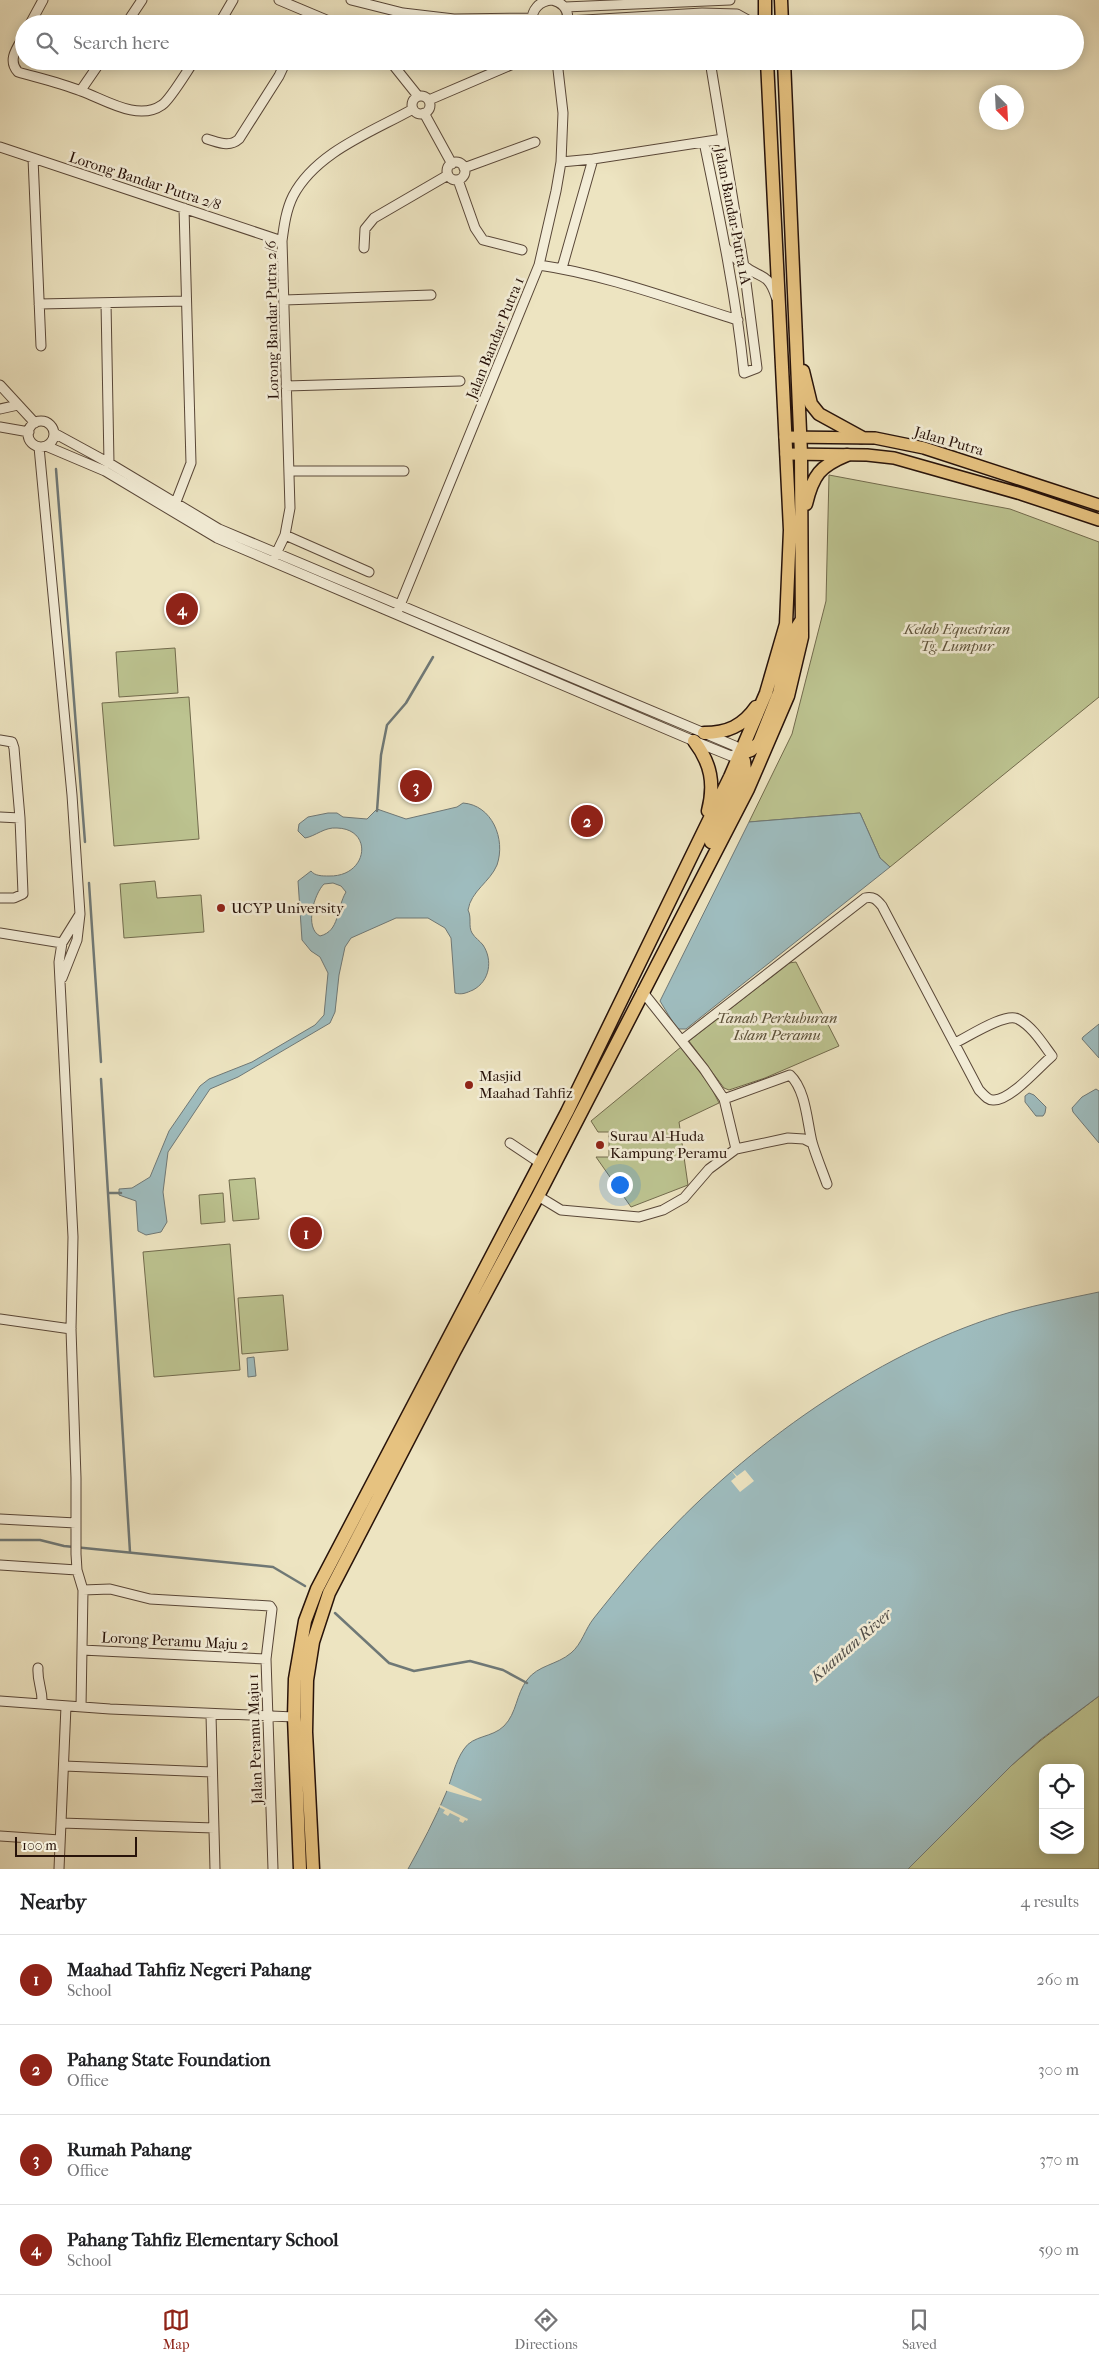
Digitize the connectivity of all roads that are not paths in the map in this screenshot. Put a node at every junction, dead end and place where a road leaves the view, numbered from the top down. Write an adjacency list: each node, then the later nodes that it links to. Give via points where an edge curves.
1 (43, 0): 13 (street)
2 (142, 0): 14 (street)
3 (233, 0): 15 (street)
4 (279, 0): 11 (street)
5 (351, 0): 17 (street)
6 (546, 0): 10 (street, via 557,1); 18 (street, via 536,7)
7 (730, 0): 10 (street)
8 (765, 0): 22 (highway)
9 (781, 0): 23 (highway)
10 (565, 8): 19 (street)
11 (309, 13): 16 (street)
12 (702, 14): 20 (street); 21 (street)
13 (35, 15)
14 (132, 15)
15 (224, 15)
16 (314, 15)
17 (420, 15)
18 (534, 15)
19 (566, 15)
20 (685, 15)
21 (739, 15)
22 (766, 15)
23 (782, 15)
24 (15, 52): 25 (street, via 12,58)
25 (15, 68)
26 (16, 70): 36 (street)
27 (94, 70): 36 (street)
28 (188, 70): 36 (street, via 163,105 149,110 116,106)
29 (282, 70): 41 (street, via 239,139 227,144)
30 (397, 70): 37 (street)
31 (499, 70): 38 (street)
32 (558, 70): 48 (street, Jalan Bandar Putra 1, via 563,113)
33 (712, 70): 42 (street)
34 (767, 70): 66 (highway)
35 (784, 70): 68 (highway)
36 (81, 90)
37 (418, 96): 38 (street); 39 (street, via 413,100)
38 (429, 100): 40 (street, via 430,108)
39 (413, 109): 40 (street); 54 (street, Lorong Bandar Putra 2/6, via 328,157 307,177 293,196)
40 (424, 113): 49 (street)
41 (207, 138)
42 (723, 139): 44 (street); 59 (street)
43 (535, 142): 50 (street)
44 (704, 142): 47 (street, Jalan Bandar Putra 1A); 56 (street, Jalan Bandar Putra 1A)
45 (0, 147): 46 (street, Lorong Bandar Putra 2/8)
46 (33, 158): 53 (street, Lorong Bandar Putra 2/8); 65 (street)
47 (593, 159): 48 (street, Jalan Bandar Putra 1A); 60 (street)
48 (560, 162): 58 (street, Jalan Bandar Putra 1)
49 (452, 164): 50 (street, via 458,163); 51 (street, via 447,170)
50 (464, 168): 52 (street, via 464,174)
51 (448, 175): 52 (street); 55 (street, via 374,218 365,229)
52 (458, 180): 57 (street, via 475,228 484,240)
53 (184, 208): 54 (street, Lorong Bandar Putra 2/8); 63 (street)
54 (282, 241): 62 (street, Lorong Bandar Putra 2/6)
55 (364, 248)
56 (726, 248): 59 (street); 67 (street, Jalan Bandar Putra 1A)
57 (522, 250)
58 (539, 265): 60 (street); 97 (street, Jalan Bandar Putra 1)
59 (744, 266): 66 (street, via 768,280); 67 (street, Jalan Bandar Putra 1A, via 757,368 744,373)
60 (562, 268): 67 (street)
61 (431, 295): 62 (street)
62 (284, 300): 72 (street, Lorong Bandar Putra 2/6)
63 (186, 301): 64 (street); 89 (street, via 191,463)
64 (106, 303): 65 (street); 86 (street)
65 (39, 304): 69 (street)
66 (780, 311): 79 (highway)
67 (738, 320)
68 (796, 336): 80 (highway); 81 (highway, via 811,404 828,421)
69 (41, 346)
70 (460, 381): 72 (street)
71 (0, 385): 73 (street)
72 (286, 386): 87 (street, Lorong Bandar Putra 2/6)
73 (18, 405): 74 (street); 75 (street)
74 (0, 410)
75 (35, 423): 77 (street); 78 (street, via 48,423)
76 (0, 427): 77 (street)
77 (29, 432): 82 (street, via 32,443)
78 (54, 434): 82 (street, via 52,441); 86 (street)
79 (786, 437): 80 (main road, Jalan Putra); 83 (highway)
80 (800, 437): 81 (main road, Jalan Putra); 84 (highway)
81 (861, 438): 90 (main road, Jalan Putra, via 924,448)
82 (42, 446): 91 (street, via 105,471); 108 (street)
83 (786, 454): 84 (main road, Jalan Putra); 99 (highway, via 790,530 786,624)
84 (801, 454): 85 (main road, Jalan Putra); 93 (highway)
85 (847, 455): 92 (main road, Jalan Putra, via 894,458 926,465); 93 (highway, via 828,462 818,473 810,486)
86 (109, 463): 89 (street)
87 (289, 471): 88 (street); 94 (street, Lorong Bandar Putra 2/6, via 290,508)
88 (404, 471)
89 (177, 502): 91 (street); 95 (street, via 219,529)
90 (1099, 505)
91 (172, 512): 95 (street, via 217,538)
92 (1099, 520)
93 (801, 525): 98 (highway)
94 (285, 535): 95 (street, Lorong Bandar Putra 2/6); 96 (street)
95 (274, 557): 97 (street)
96 (369, 572)
97 (398, 609): 100 (street)
98 (801, 621): 102 (highway, via 792,635 779,693 759,743); 106 (highway, via 802,637 788,696 748,789)
99 (766, 693): 100 (highway, via 740,725 722,733); 102 (highway)
100 (699, 737): 102 (street, via 732,756); 105 (highway, via 712,778 712,793)
101 (0, 740): 104 (street, via 12,742 14,748)
102 (740, 754): 105 (highway); 106 (highway, via 745,771 701,862)
103 (0, 817): 104 (street)
104 (20, 818): 107 (street, via 23,894)
105 (701, 837): 119 (highway)
106 (701, 878): 112 (highway)
107 (0, 898)
108 (80, 914): 110 (street); 111 (street, via 77,940)
109 (0, 934): 110 (street)
110 (62, 943): 111 (street)
111 (60, 981): 123 (street, via 73,1237)
112 (642, 991): 113 (street); 121 (highway)
113 (682, 1040): 114 (street, via 870,897 882,906); 115 (street)
114 (955, 1043): 114 (street, via 979,1090 992,1101 1012,1093 1052,1056 1031,1030 1012,1017)
115 (724, 1098): 117 (street, via 790,1075 798,1089); 118 (street)
116 (510, 1143): 119 (street)
117 (812, 1143): 118 (street, via 788,1138); 120 (street)
118 (736, 1149): 121 (street, via 709,1169 684,1198 648,1215 632,1217 570,1212 554,1208)
119 (540, 1163): 129 (highway)
120 (827, 1184)
121 (538, 1196): 129 (highway)
122 (0, 1319): 123 (street)
123 (72, 1329): 125 (street)
124 (0, 1519): 125 (street)
125 (76, 1523): 127 (street)
126 (0, 1564): 127 (street)
127 (77, 1570): 128 (street)
128 (83, 1590): 130 (street); 131 (street, Jalan Peramu Maju 1, via 110,1589 150,1599 270,1606)
129 (323, 1591): 138 (highway, via 305,1620 297,1659); 150 (highway, via 320,1623 311,1651 306,1700)
130 (82, 1650): 131 (street, Lorong Peramu Maju 2); 136 (street)
131 (266, 1659): 139 (street, Jalan Peramu Maju 1)
132 (38, 1668): 134 (street)
133 (0, 1701): 134 (street)
134 (42, 1704): 135 (street)
135 (66, 1706): 136 (street); 140 (street)
136 (81, 1707): 137 (street)
137 (211, 1715): 139 (street); 141 (street)
138 (294, 1716): 139 (street); 149 (highway)
139 (270, 1717): 148 (street, Jalan Peramu Maju 1)
140 (64, 1766): 141 (street); 142 (street)
141 (212, 1772): 143 (street)
142 (61, 1823): 143 (street); 145 (street)
143 (214, 1828): 147 (street)
144 (0, 1836): 145 (street)
145 (60, 1840): 146 (street)
146 (59, 1869)
147 (215, 1869)
148 (274, 1869)
149 (300, 1869)
150 (313, 1869)

